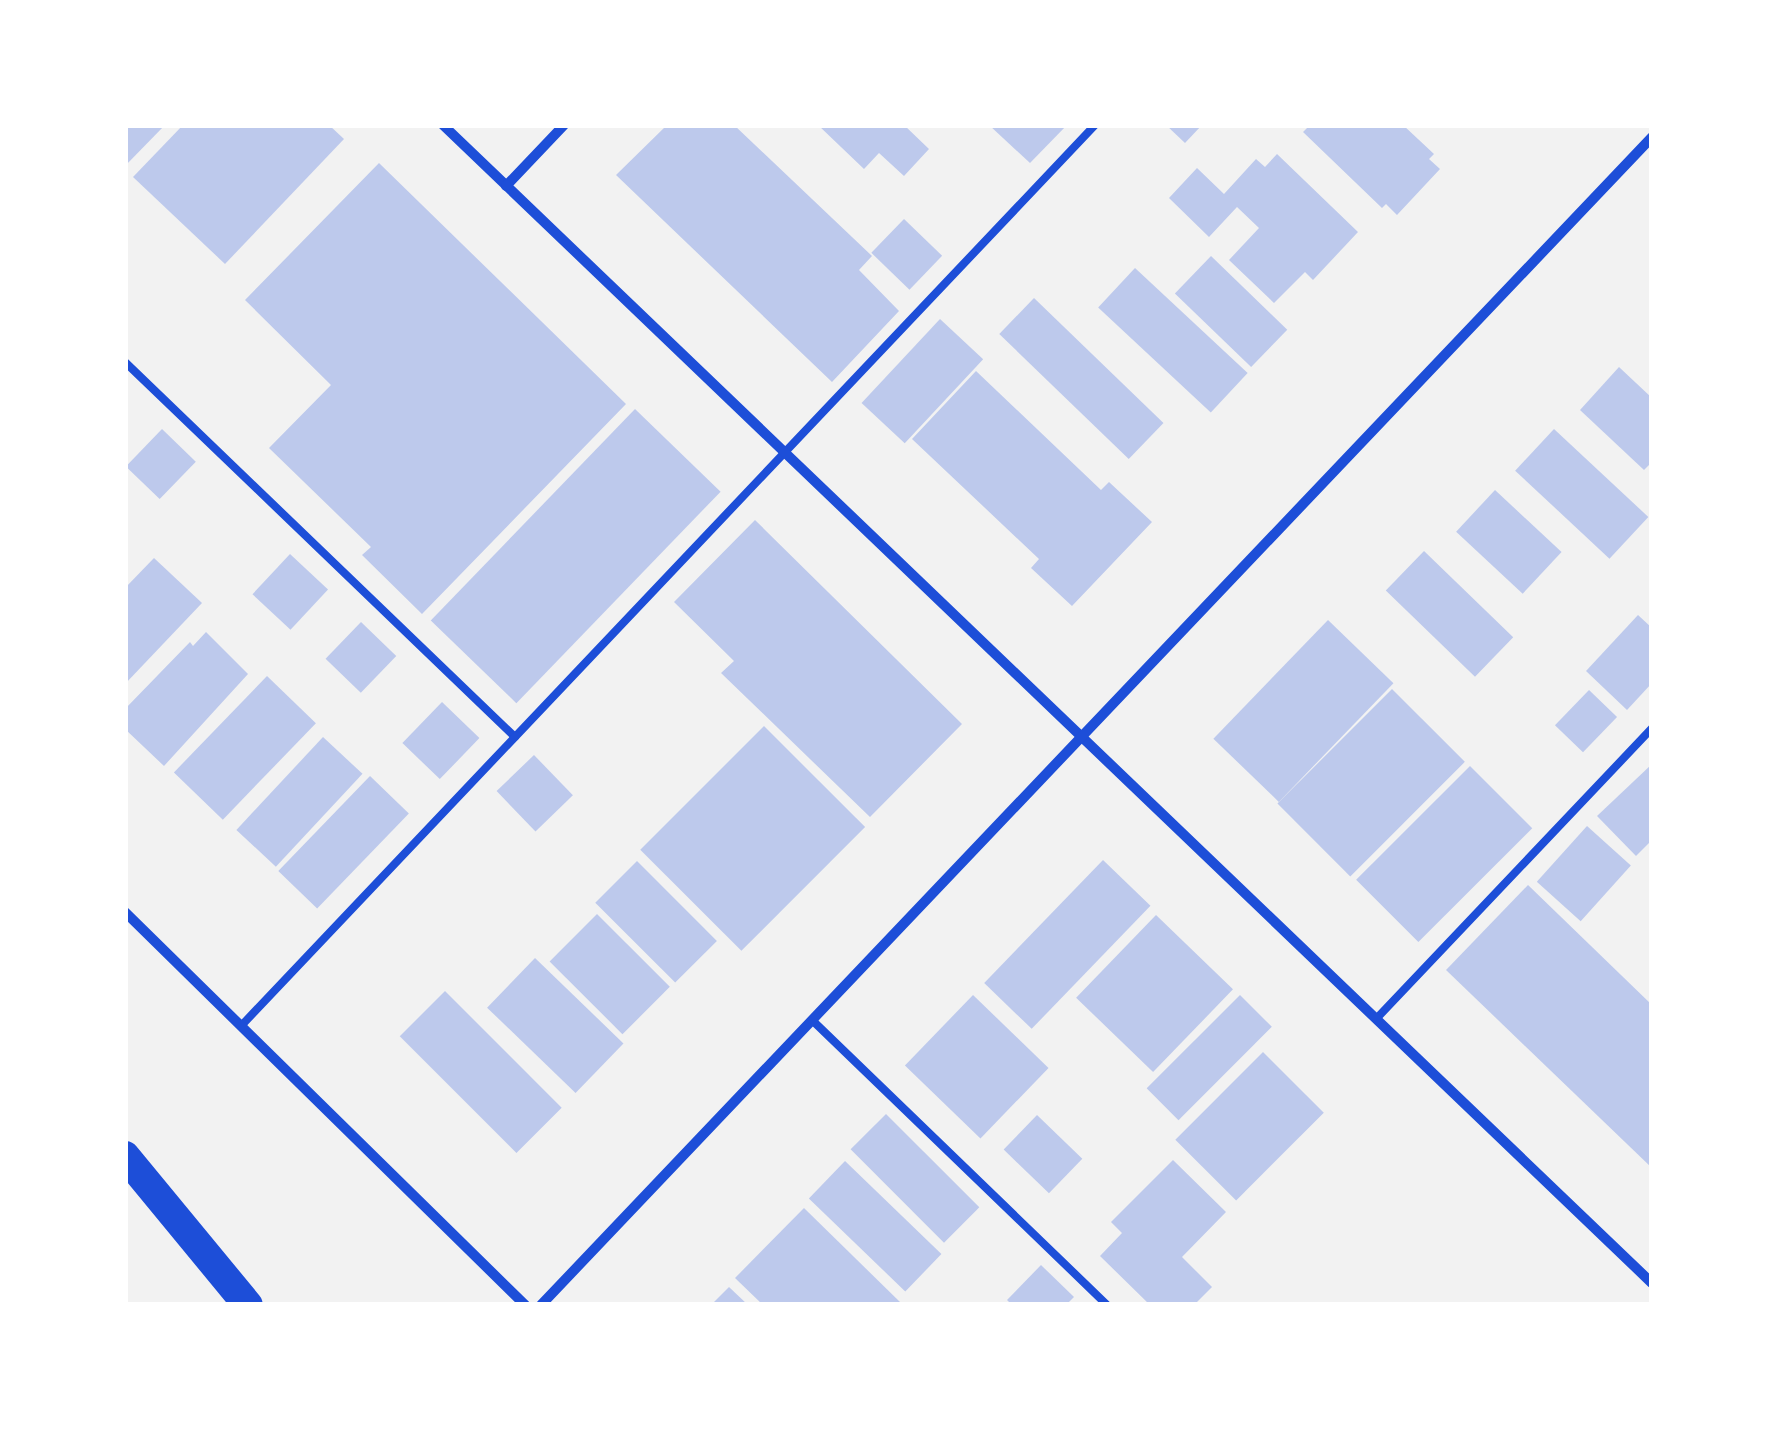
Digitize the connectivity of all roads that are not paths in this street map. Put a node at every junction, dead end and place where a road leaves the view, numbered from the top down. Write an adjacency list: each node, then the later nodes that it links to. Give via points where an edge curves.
1 (444, 125): 5 (street)
2 (564, 125): 5 (street)
3 (1095, 125): 7 (lane)
4 (1652, 137): 9 (street)
5 (506, 186): 7 (street)
6 (125, 362): 10 (lane)
7 (786, 451): 9 (street); 10 (lane)
8 (1652, 728): 12 (lane)
9 (1082, 736): 12 (street); 13 (street)
10 (515, 737): 14 (lane)
11 (125, 912): 14 (street)
12 (1377, 1018): 16 (street)
13 (812, 1020): 17 (lane); 20 (street)
14 (241, 1026): 19 (street)
15 (125, 1156): 18 (highway)
16 (1652, 1282)
17 (1104, 1304)
18 (248, 1305)
19 (525, 1305)
20 (541, 1305)

